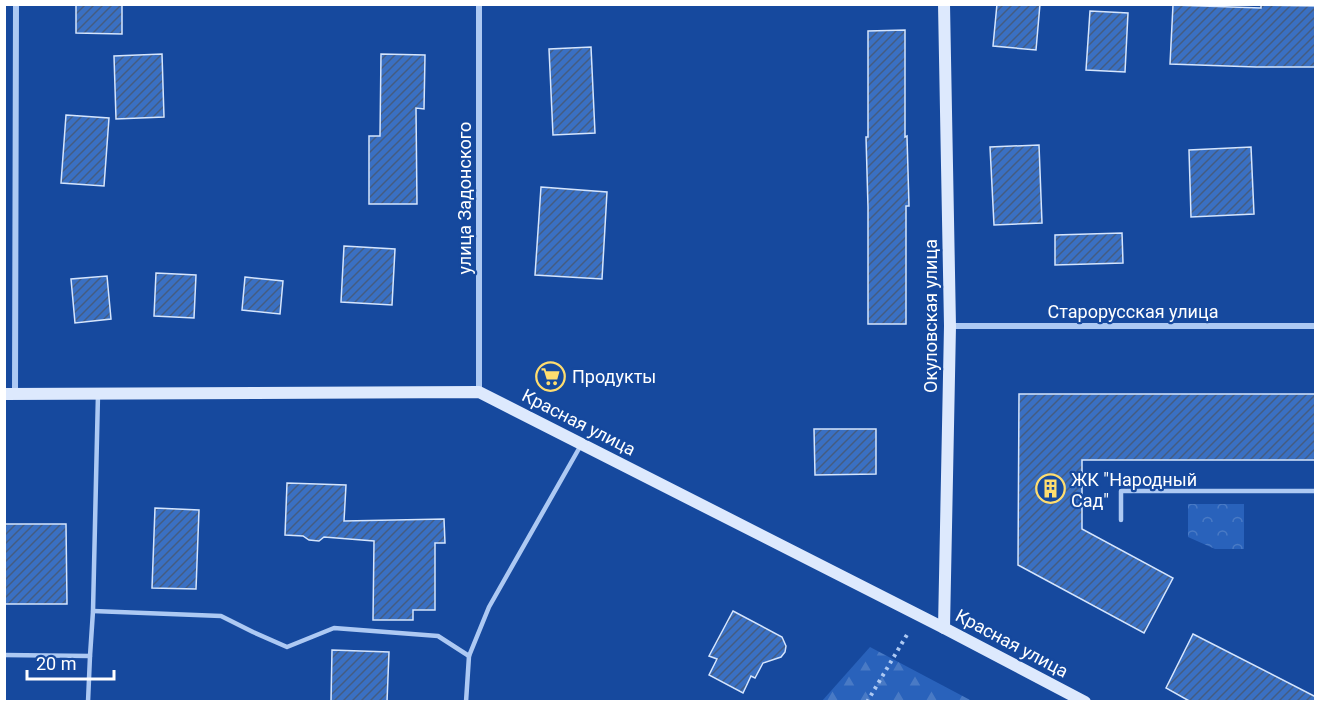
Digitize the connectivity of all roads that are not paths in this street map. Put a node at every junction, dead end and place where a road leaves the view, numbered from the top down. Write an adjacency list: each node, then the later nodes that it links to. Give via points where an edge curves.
1 (16, 4): 7 (street)
2 (479, 4): 6 (street, улица Задонского)
3 (944, 4): 4 (street, Окуловская улица)
4 (950, 326): 5 (street, Старорусская улица); 13 (street, Окуловская улица)
5 (1316, 326)
6 (479, 392): 8 (street, Красная улица); 9 (street, Красная улица)
7 (10, 394): 8 (street, Красная улица)
8 (98, 394): 12 (lane)
9 (582, 444): 13 (street, Красная улица); 16 (lane, via 489,607)
10 (1316, 491): 11 (lane, via 1121,491)
11 (1122, 520)
12 (93, 611): 15 (lane); 16 (lane, via 221,616 287,647 334,628 438,636)
13 (944, 628): 19 (street, Красная улица)
14 (4, 655): 15 (lane)
15 (90, 656): 17 (lane)
16 (469, 656): 18 (lane)
17 (88, 702)
18 (466, 702)
19 (1085, 702)

